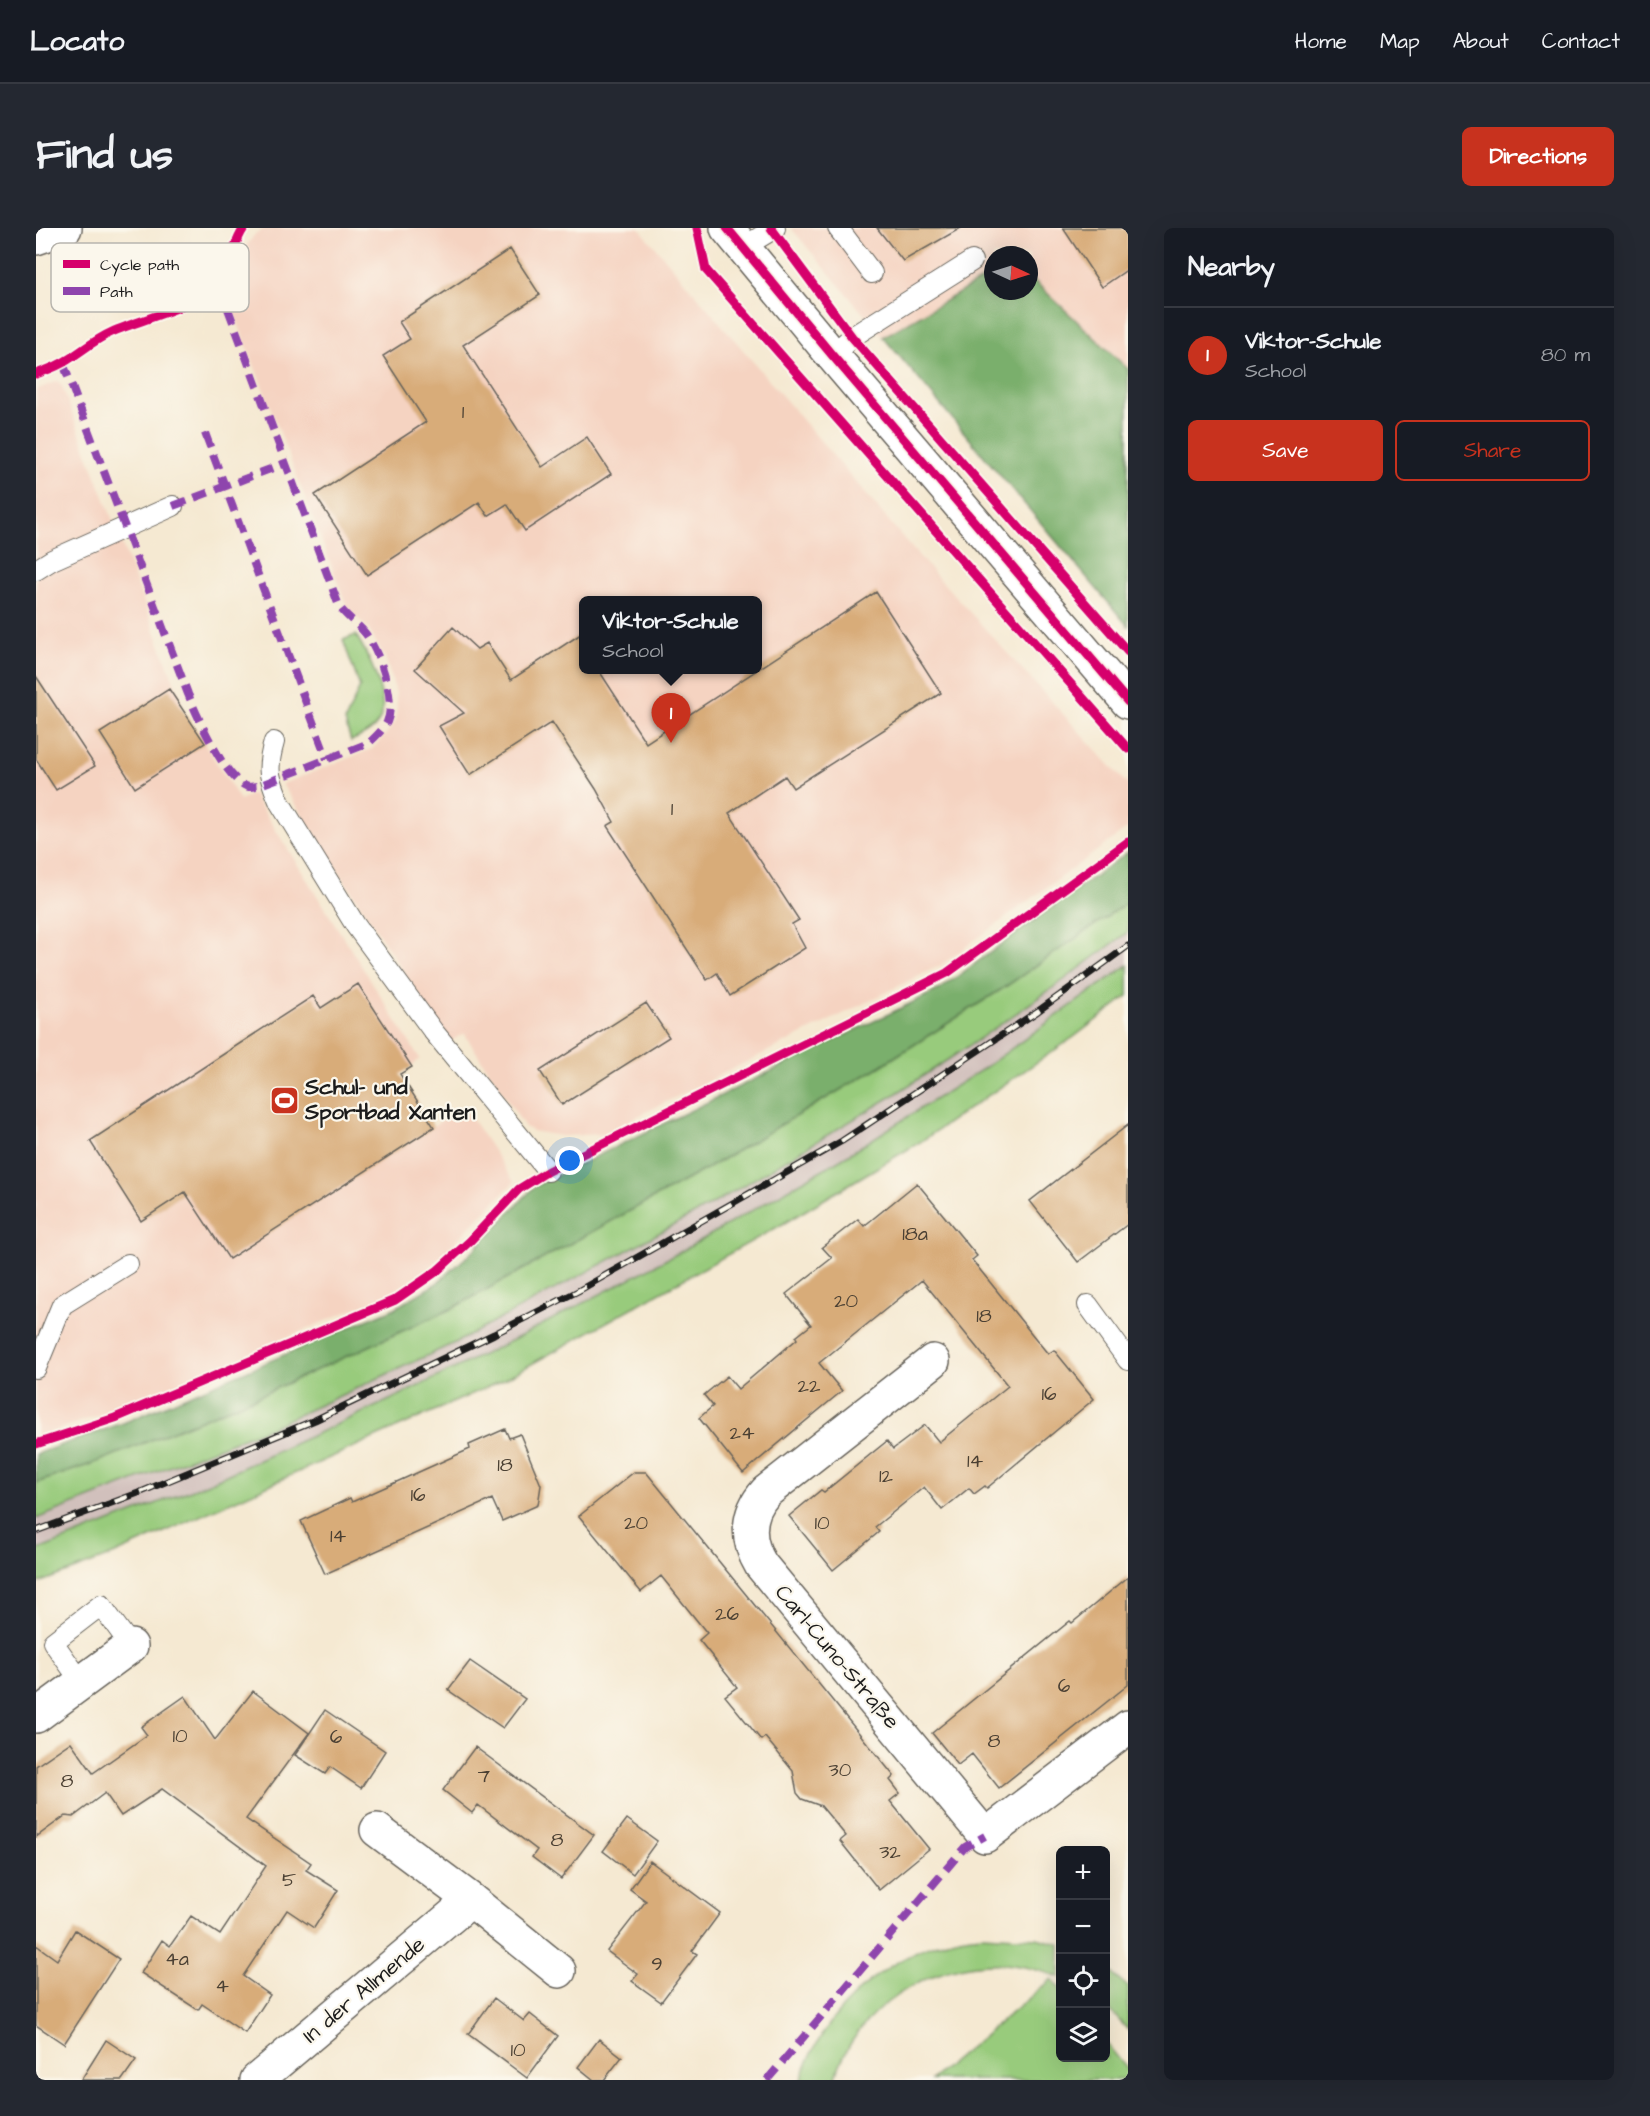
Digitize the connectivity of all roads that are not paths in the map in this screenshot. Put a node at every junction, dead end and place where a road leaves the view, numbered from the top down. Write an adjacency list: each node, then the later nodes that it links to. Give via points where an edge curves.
1 (65, 228): 4 (street)
2 (775, 228): 5 (lane)
3 (838, 228): 7 (lane)
4 (36, 238)
5 (735, 238): 8 (street)
6 (972, 261): 8 (lane, via 852,337)
7 (872, 273)
8 (832, 355): 11 (street)
9 (173, 506): 10 (lane)
10 (36, 570)
11 (1128, 702)
12 (274, 741): 13 (lane, via 268,762 280,803 356,926 433,1031)
13 (548, 1171)
14 (128, 1264): 18 (lane, via 62,1305)
15 (1088, 1305): 16 (lane)
16 (1128, 1360)
17 (933, 1361): 22 (street, Carl-Cuno-Straße, via 766,1492 750,1523 754,1552 985,1836)
18 (36, 1368)
19 (131, 1646): 20 (street); 20 (lane, via 101,1605 53,1642)
20 (82, 1683): 21 (street)
21 (36, 1716)
22 (1128, 1727)
23 (377, 1830): 24 (street)
24 (471, 1900): 25 (street); 26 (street, In der Allmende)
25 (559, 1971)
26 (257, 2080)

